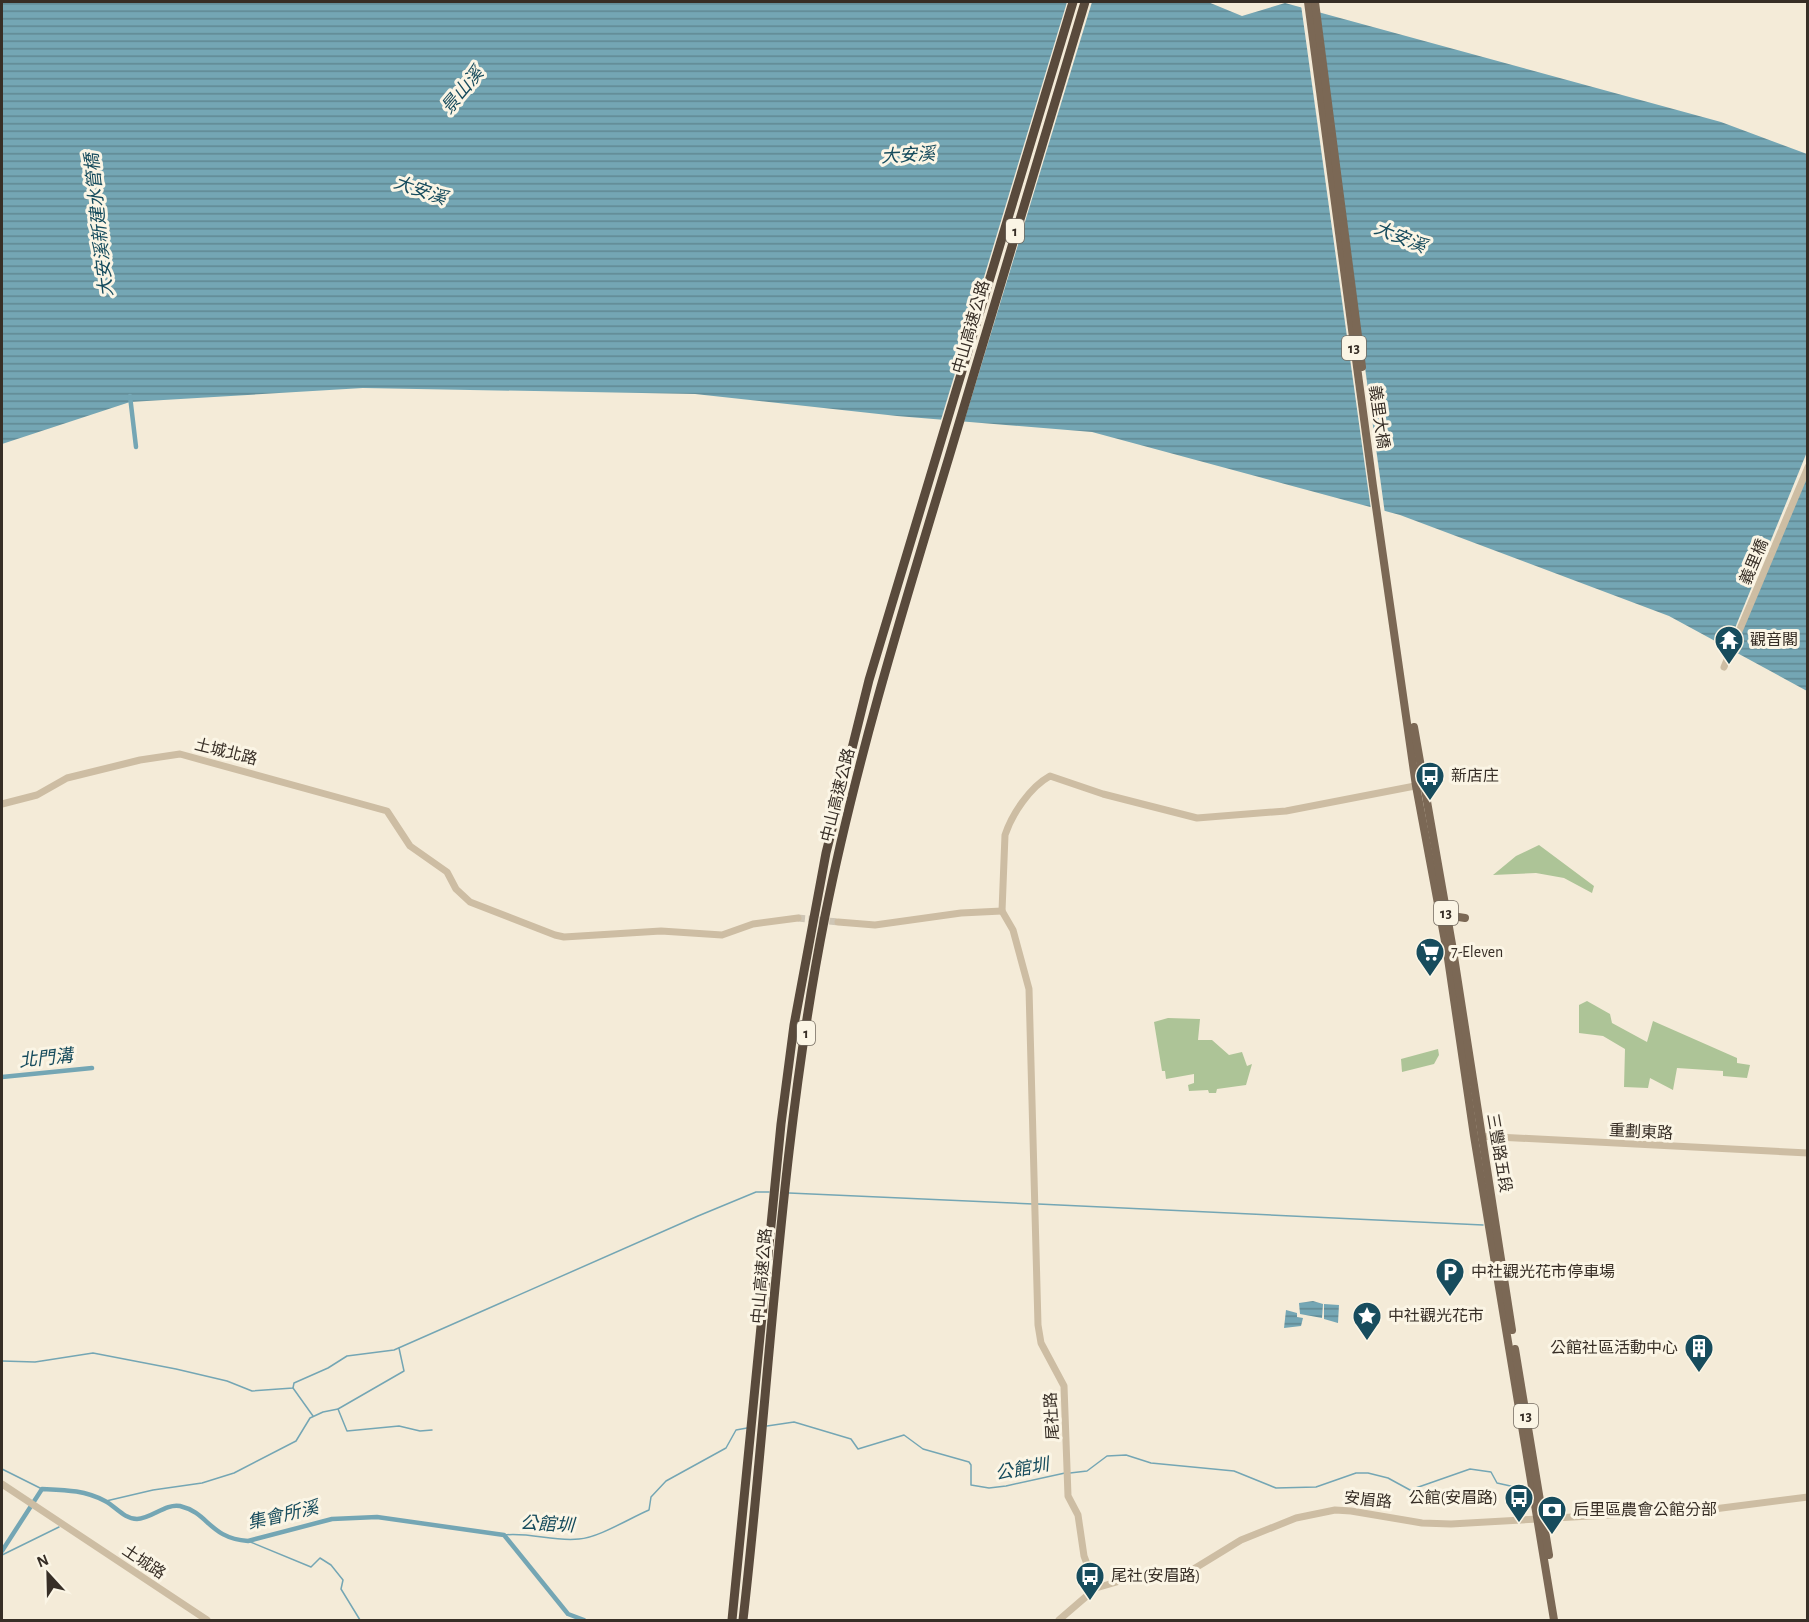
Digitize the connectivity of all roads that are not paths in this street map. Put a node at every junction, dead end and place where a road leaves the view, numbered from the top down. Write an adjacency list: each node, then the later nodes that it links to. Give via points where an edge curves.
1 (1073, 2): 22 (highway, 中山高速公路 / 1, via 935,456 850,753 807,951 792,1036 771,1216)
2 (1085, 2): 23 (highway, 中山高速公路 / 1, via 881,685 825,917 799,1075 783,1206)
3 (1308, 2): 7 (main road, 義里大橋 / 13)
4 (1315, 2): 7 (main road, 義里大橋 / 13)
5 (1808, 467): 6 (street, 義里橋)
6 (1724, 667)
7 (1406, 692): 8 (main road, 三豐路五段 / 13)
8 (1419, 785): 10 (street, via 1286,811 1197,818 1050,776 1042,780 1008,825); 11 (main road, 三豐路五段 / 13); 15 (main road, 三豐路五段 / 13)
9 (2, 804): 12 (street, 土城北路, via 37,795 67,778 180,754 392,815 410,846 447,872 456,889 470,902 555,935 661,931 722,935 753,924)
10 (1002, 911): 14 (street, via 875,925); 20 (street, 尾社路, via 1018,946 1029,989 1040,1338 1064,1386 1068,1496 1078,1515 1084,1556)
11 (1446, 911): 13 (main road); 15 (main road, 三豐路五段 / 13)
12 (798, 918)
13 (1465, 918)
14 (838, 922)
15 (1477, 1136): 16 (street, 重劃東路); 19 (main road, 三豐路五段 / 13)
16 (1808, 1153)
17 (2, 1484): 21 (street, 土城路)
18 (1808, 1497): 19 (street, 安眉路, via 1714,1509)
19 (1540, 1518): 20 (street, 安眉路, via 1432,1524 1350,1510 1327,1512 1296,1518 1241,1540 1192,1570 1151,1572); 25 (main road, 三豐路五段 / 13); 26 (main road, 三豐路五段 / 13)
20 (1096, 1588): 24 (street, 安眉路)
21 (207, 1620)
22 (732, 1620)
23 (743, 1620)
24 (1059, 1620)
25 (1554, 1620)
26 (1559, 1620)

